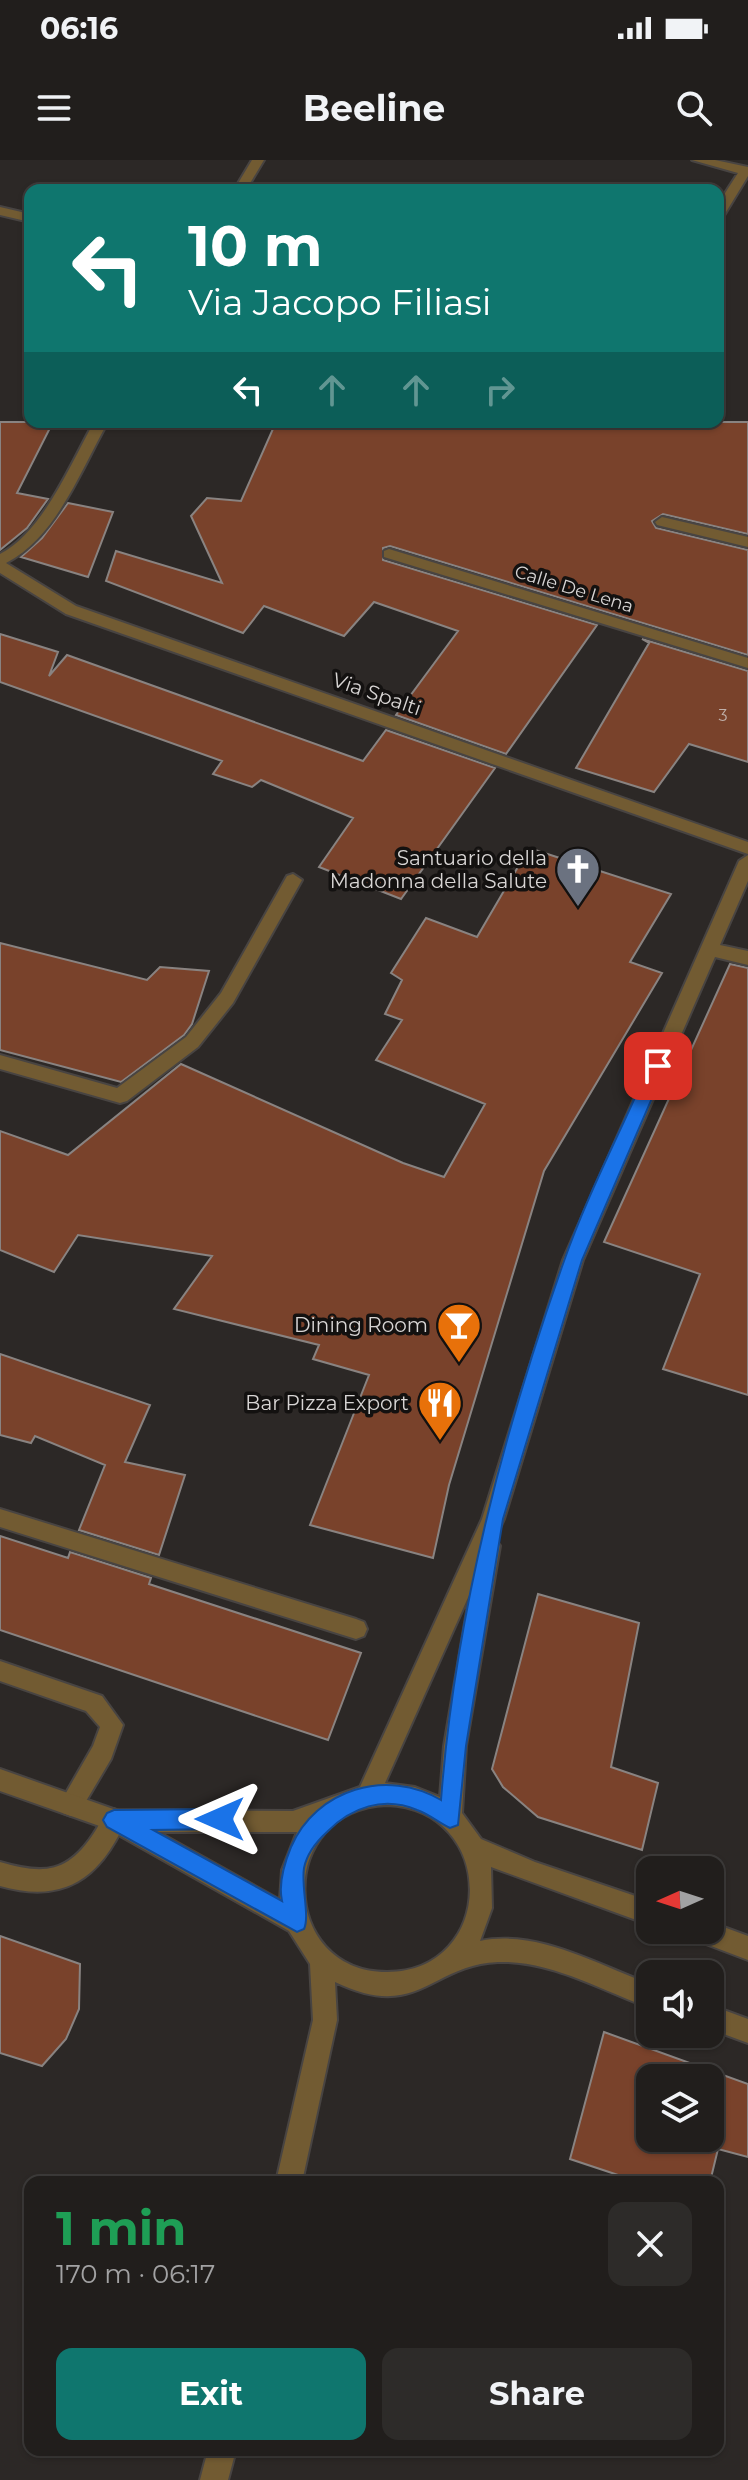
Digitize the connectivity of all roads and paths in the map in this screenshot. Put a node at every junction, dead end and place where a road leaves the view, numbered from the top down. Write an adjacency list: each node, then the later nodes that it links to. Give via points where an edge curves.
1 (258, 160): 4 (street)
2 (698, 160): 3 (street)
3 (747, 171): 5 (street)
4 (244, 184)
5 (724, 205)
6 (0, 211): 7 (street)
7 (24, 217)
8 (97, 428): 12 (street, Via Spalti, via 36,531)
9 (662, 522): 10 (street)
10 (748, 542)
11 (389, 554): 13 (street, Calle De Lena)
12 (0, 563): 14 (street, Via Spalti, via 71,610)
13 (748, 663)
14 (748, 848)
15 (748, 861): 17 (street)
16 (293, 880): 19 (street, via 227,998 192,1042 120,1096)
17 (709, 949): 18 (street); 21 (street, via 573,1260)
18 (748, 958)
19 (0, 1062)
20 (0, 1518): 22 (street)
21 (493, 1519): 25 (street); 28 (street, via 455,1746)
22 (356, 1629)
23 (0, 1671): 26 (street, via 94,1703 112,1725)
24 (0, 1780): 26 (street)
25 (367, 1796): 27 (street); 28 (street, via 384,1793 420,1800)
26 (78, 1807): 29 (street)
27 (335, 1809): 29 (street, via 293,1822); 33 (street, via 305,1839 294,1865 291,1894)
28 (450, 1818): 30 (street)
29 (114, 1820): 31 (street, via 99,1849 66,1877 34,1885); 33 (street)
30 (472, 1847): 32 (street); 37 (street, via 482,1877 480,1909 468,1938)
31 (0, 1874)
32 (636, 1908)
33 (297, 1922): 36 (street)
34 (724, 1939): 35 (street)
35 (748, 1948)
36 (322, 1959): 37 (street, via 353,1978 378,1984 415,1980); 41 (street, via 325,2020)
37 (448, 1962): 38 (street, via 503,1950 526,1953)
38 (636, 1991)
39 (724, 2022): 40 (street)
40 (748, 2031)
41 (290, 2176)
42 (220, 2456): 43 (street)
43 (214, 2480)

